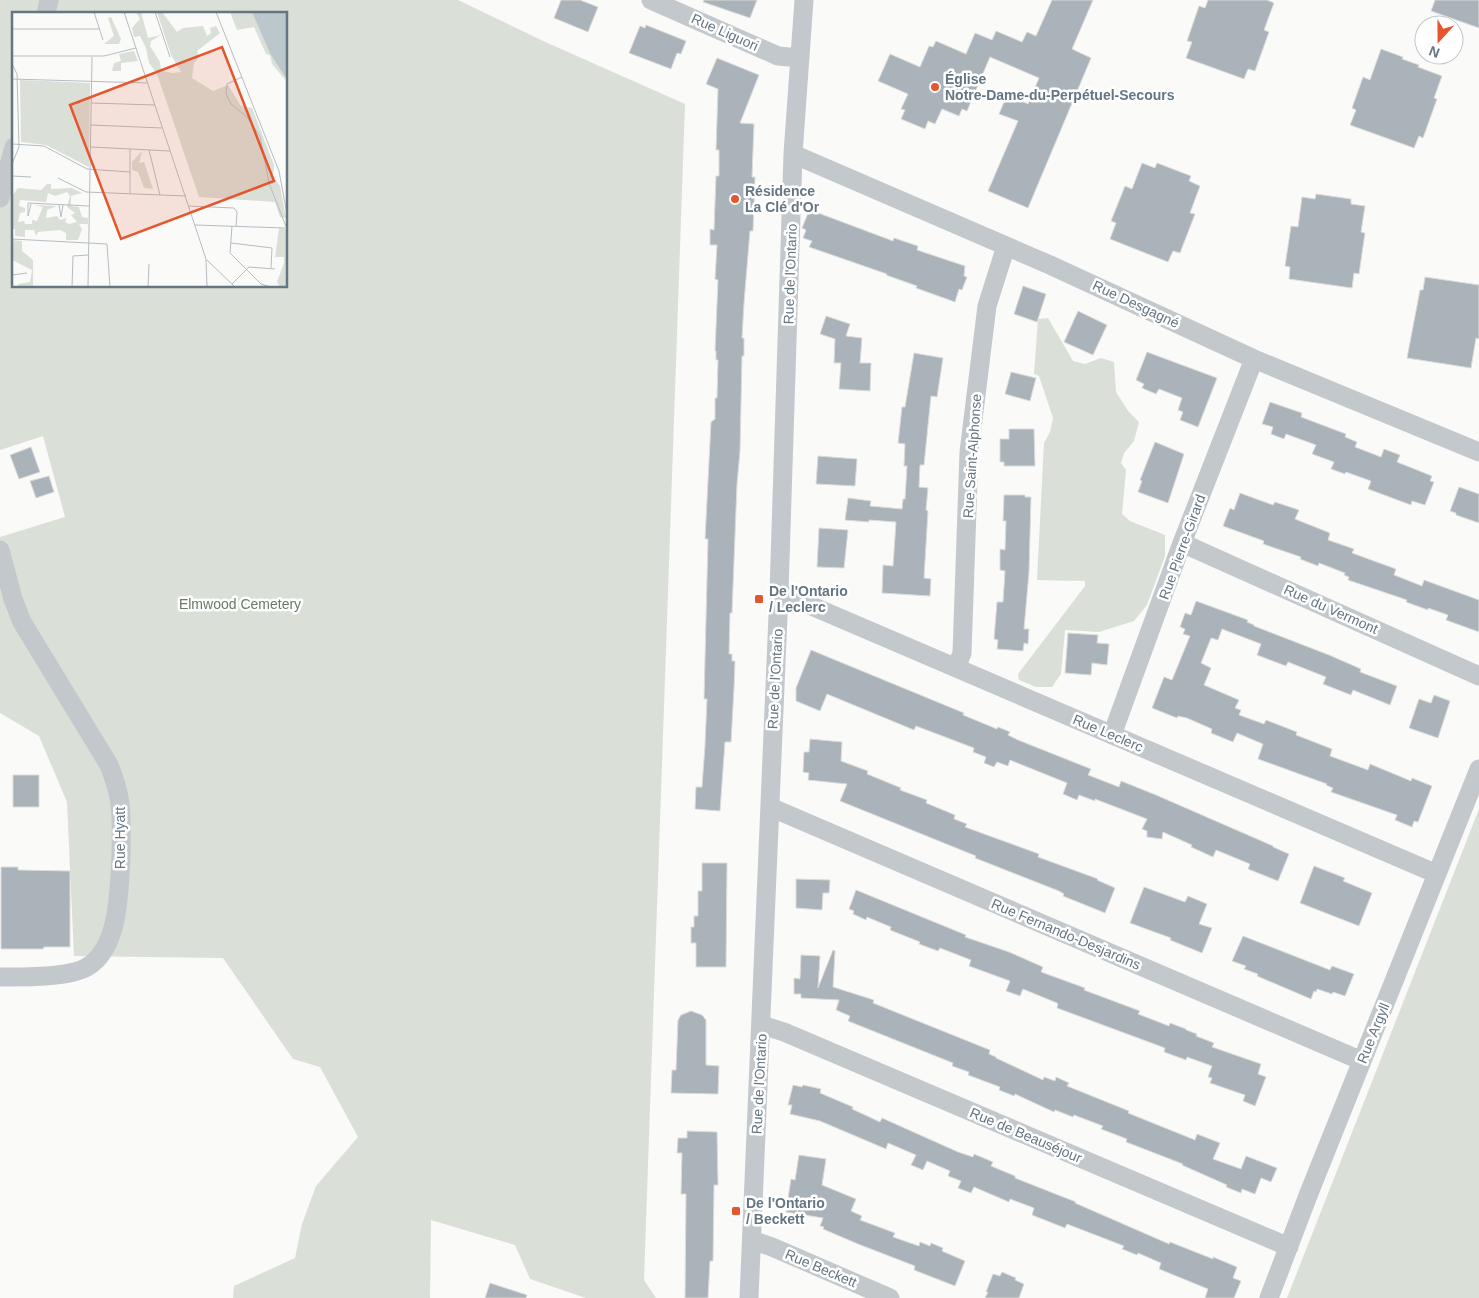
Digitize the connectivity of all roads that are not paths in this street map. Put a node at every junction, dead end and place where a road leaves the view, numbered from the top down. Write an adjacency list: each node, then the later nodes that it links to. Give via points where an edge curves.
1 (651, 0): 3 (street, Rue Liguori, via 778,56)
2 (804, 0): 3 (street, Rue de l'Ontario)
3 (800, 58): 5 (street, Rue de l'Ontario)
4 (12, 154): 6 (street)
5 (794, 154): 7 (street, Rue Desgagné); 12 (street, Rue de l'Ontario)
6 (0, 198)
7 (1006, 246): 8 (street, Rue Desgagné); 13 (street, Rue Saint-Alphonse, via 987,306 969,452 962,653)
8 (1254, 359): 9 (street, Rue Desgagné); 10 (street, Rue Pierre-Girard)
9 (1479, 452)
10 (1182, 543): 14 (street, Rue du Vermont); 15 (street, Rue Pierre-Girard)
11 (0, 550): 19 (street, Rue Hyatt, via 22,622 109,765 117,785 122,825 116,916 102,955 85,969 73,973)
12 (779, 592): 13 (street, Rue Leclerc); 17 (street, Rue de l'Ontario)
13 (956, 668): 15 (street, Rue Leclerc)
14 (1479, 676)
15 (1112, 735): 18 (street, Rue Leclerc)
16 (1479, 769): 18 (street, Rue Argyll)
17 (770, 807): 20 (street, Rue de l'Ontario); 21 (street, Rue Fernando-Desjardins)
18 (1437, 874): 21 (street, Rue Argyll)
19 (0, 977)
20 (762, 1025): 22 (street, Rue de l'Ontario); 23 (street, Rue de Beauséjour)
21 (1362, 1061): 23 (street, Rue Argyll)
22 (752, 1240): 24 (street, Rue de l'Ontario); 25 (street, Rue Beckett)
23 (1289, 1247): 26 (street, Rue Argyll)
24 (749, 1298)
25 (890, 1298)
26 (1269, 1298)

